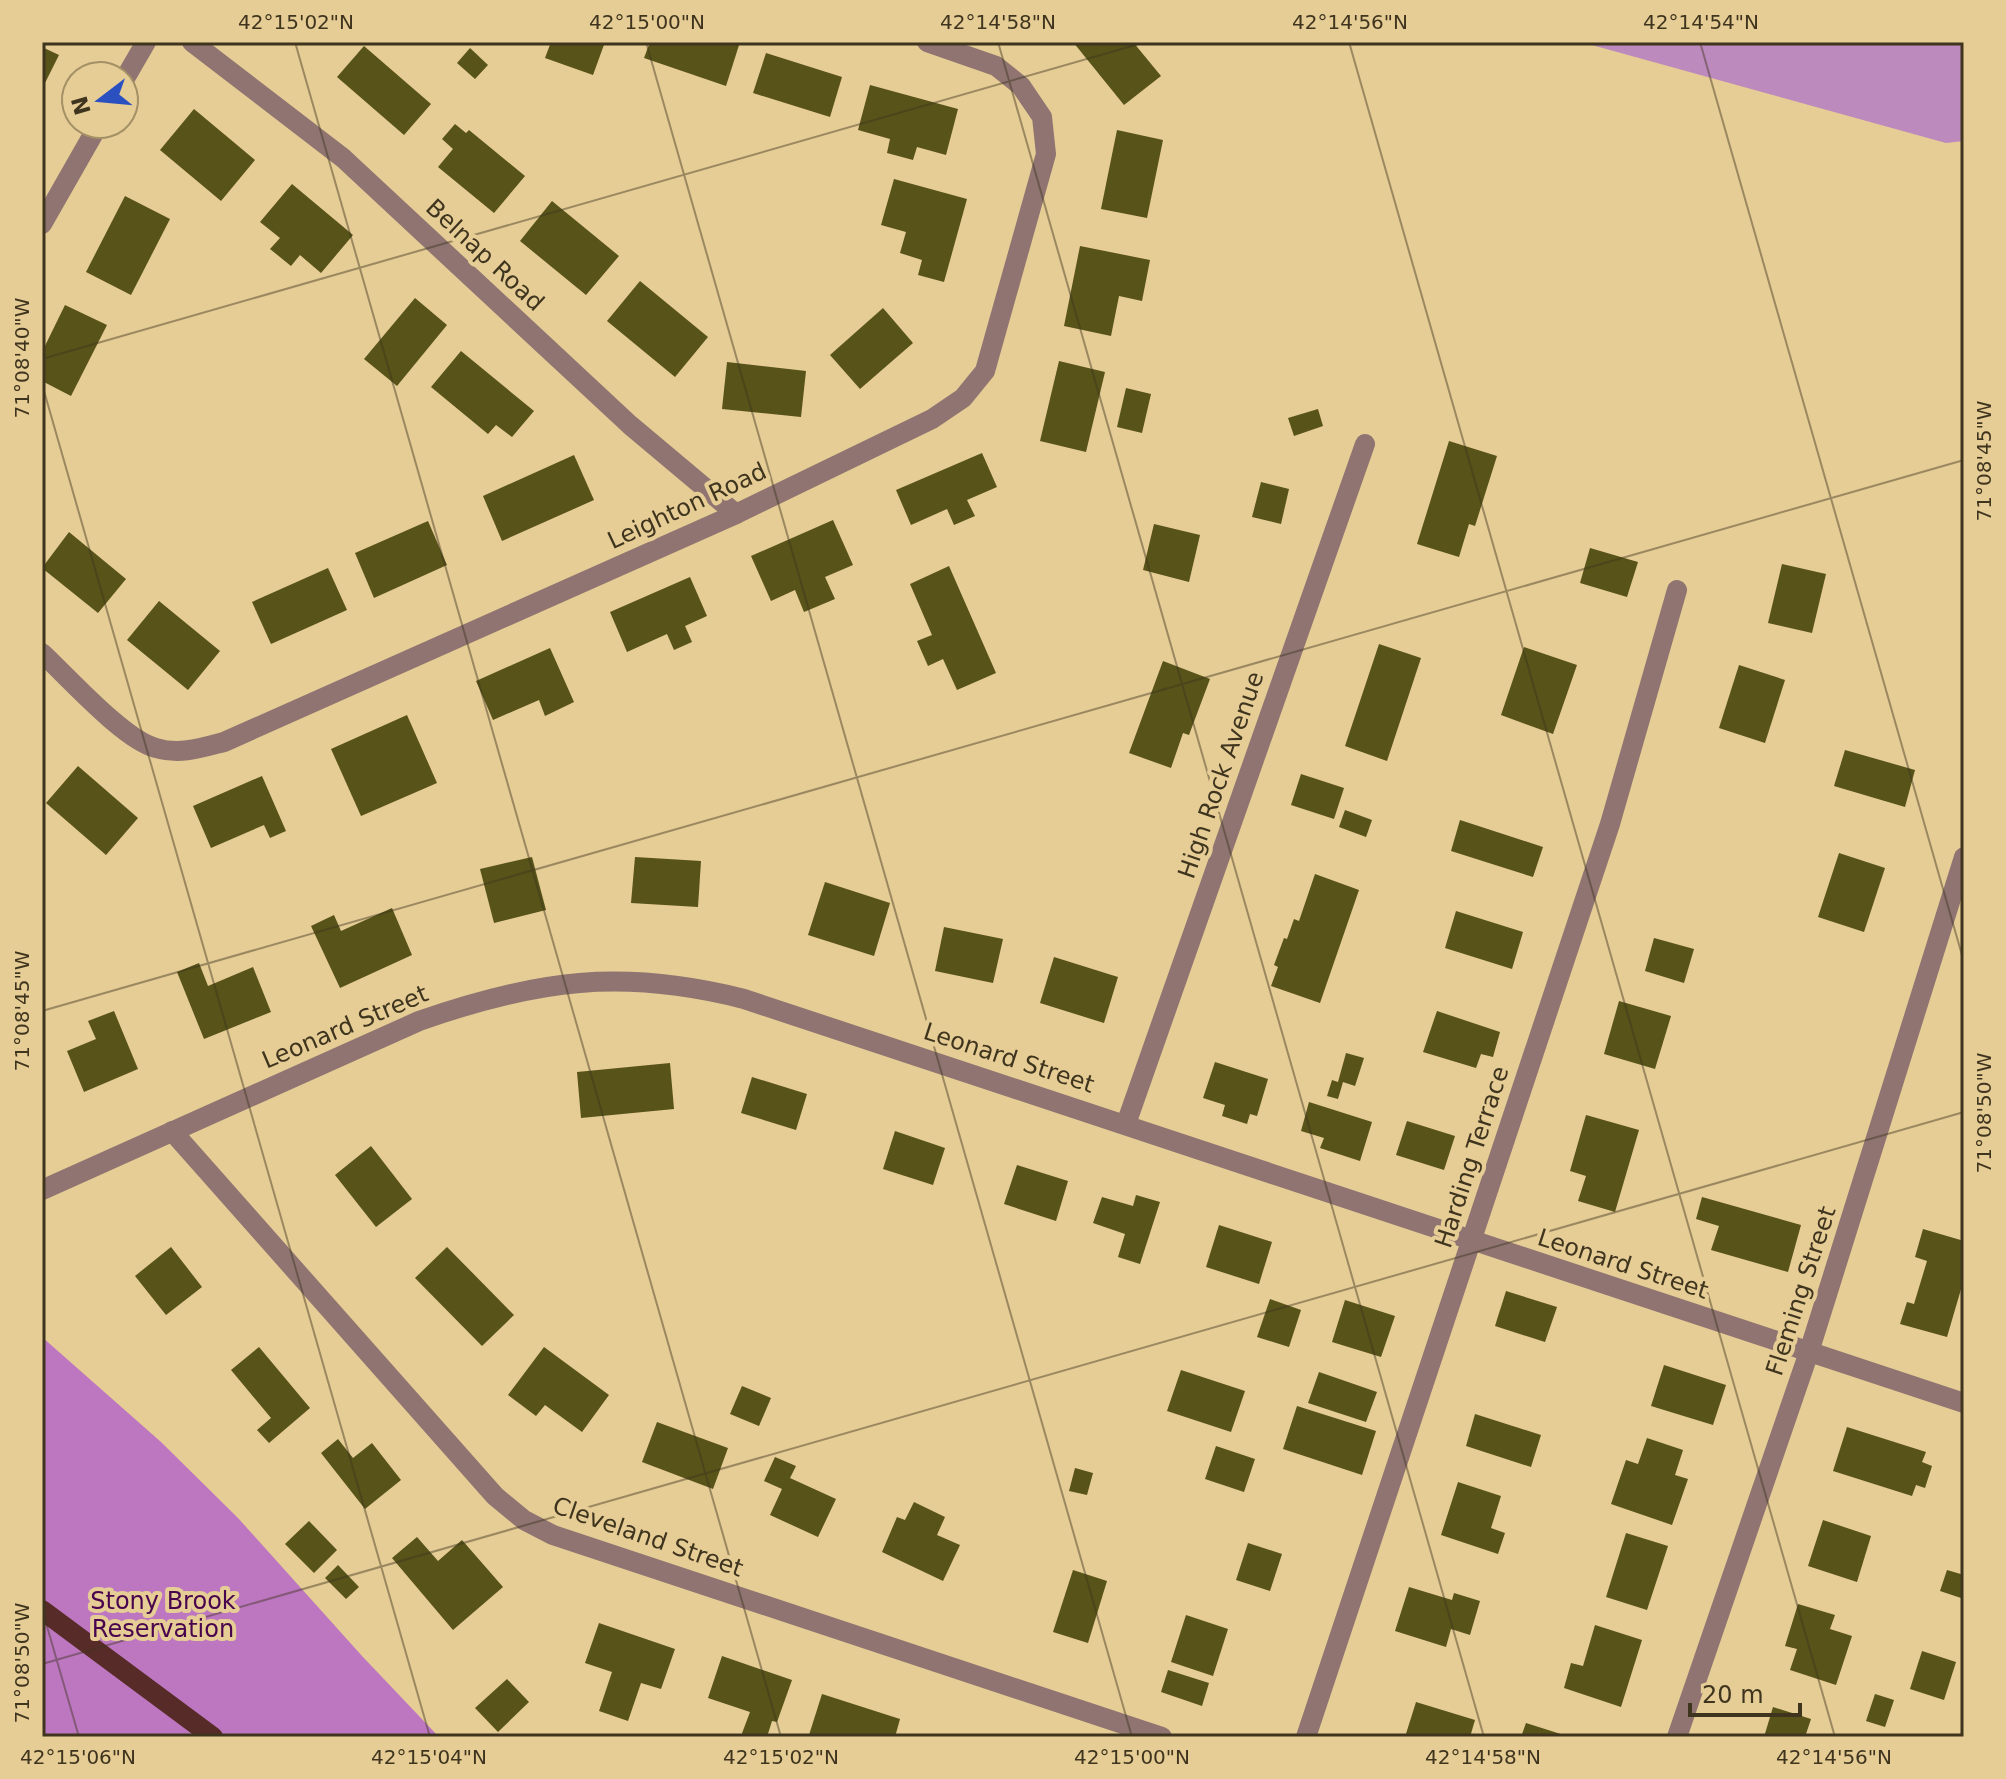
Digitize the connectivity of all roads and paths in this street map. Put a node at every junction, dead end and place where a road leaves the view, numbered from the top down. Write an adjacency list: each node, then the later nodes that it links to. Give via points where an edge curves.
1 (146, 42): 4 (street)
2 (192, 42): 8 (street, Belnap Road, via 343,158 630,425)
3 (927, 42): 8 (street, Leighton Road, via 996,66 1021,86 1042,117 1046,154 985,371 963,398 932,419)
4 (136, 60)
5 (90, 140): 6 (street)
6 (42, 224)
7 (1365, 444): 12 (street, High Rock Avenue)
8 (736, 514): 10 (street, Leighton Road, via 224,742 185,752 155,748 128,733)
9 (1677, 590): 15 (street, Harding Terrace, via 1610,824)
10 (42, 653)
11 (1964, 857): 16 (street, Fleming Street)
12 (1126, 1124): 13 (street, Leonard Street, via 744,999 636,981 581,982 475,1001); 15 (street, Leonard Street)
13 (172, 1131): 14 (street, Leonard Street); 20 (street, Cleveland Street, via 495,1496 524,1520 553,1535)
14 (42, 1190)
15 (1471, 1241): 16 (street, Leonard Street); 21 (street, Harding Terrace)
16 (1809, 1352): 17 (street, Leonard Street); 22 (street, Fleming Street)
17 (1964, 1403)
18 (42, 1610): 19 (main road)
19 (213, 1737)
20 (1162, 1737)
21 (1306, 1737)
22 (1677, 1737)

